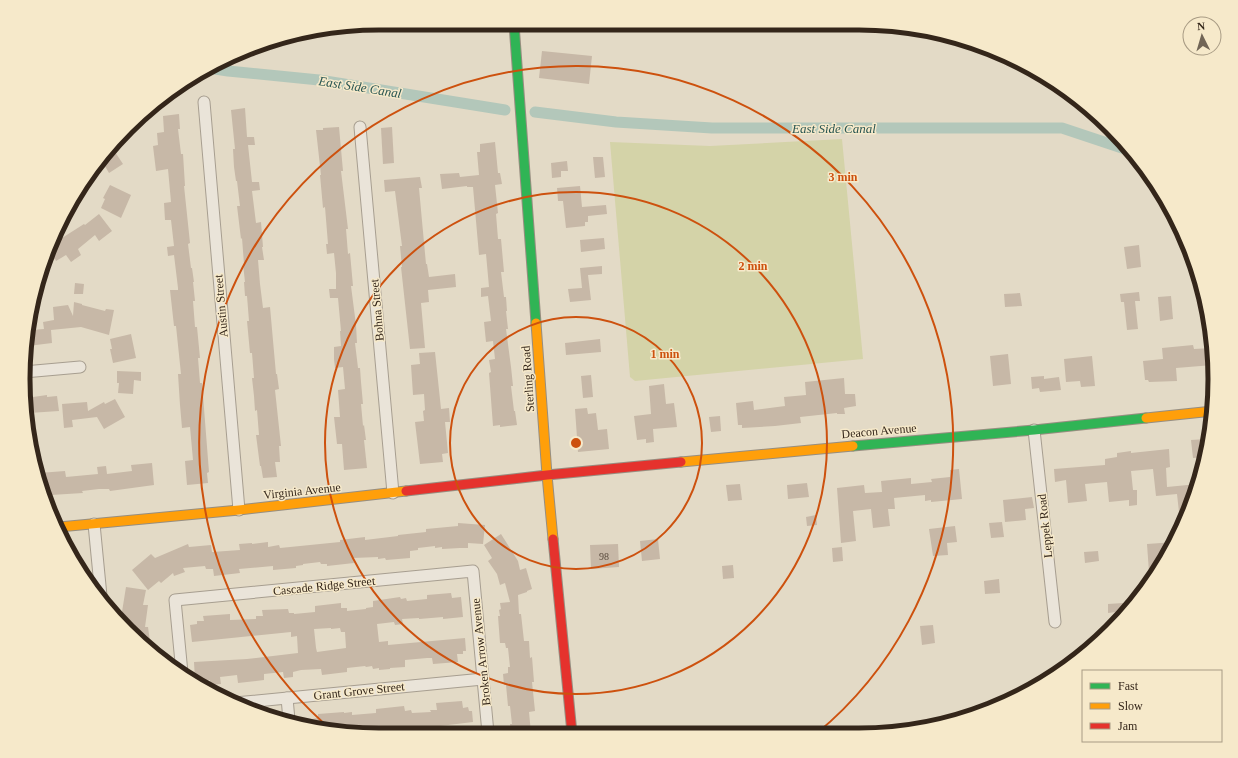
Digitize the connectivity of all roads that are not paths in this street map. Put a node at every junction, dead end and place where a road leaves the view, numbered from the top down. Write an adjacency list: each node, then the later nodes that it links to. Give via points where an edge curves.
1 (514, 30): 8 (street, Sterling Road)
2 (204, 102): 10 (street, Austin Street)
3 (360, 127): 9 (street, Bohna Street)
4 (80, 367): 5 (street)
5 (30, 371)
6 (1206, 412): 7 (street, Deacon Avenue)
7 (1034, 430): 8 (street, Deacon Avenue); 15 (street, Leppek Road)
8 (547, 475): 9 (street, Virginia Avenue); 22 (street, Sterling Road)
9 (393, 493): 10 (street, Virginia Avenue)
10 (239, 510): 11 (street, Virginia Avenue)
11 (94, 524): 12 (street, Virginia Avenue); 14 (street)
12 (63, 527)
13 (473, 571): 16 (street, Cascade Ridge Street, via 175,600); 17 (street, Broken Arrow Avenue)
14 (100, 589)
15 (1056, 622)
16 (181, 666)
17 (483, 679): 18 (street, Grant Grove Street); 21 (street, Broken Arrow Avenue)
18 (287, 698): 19 (street, Grant Grove Street); 20 (street)
19 (247, 702)
20 (289, 716)
21 (488, 728)
22 (572, 728)

